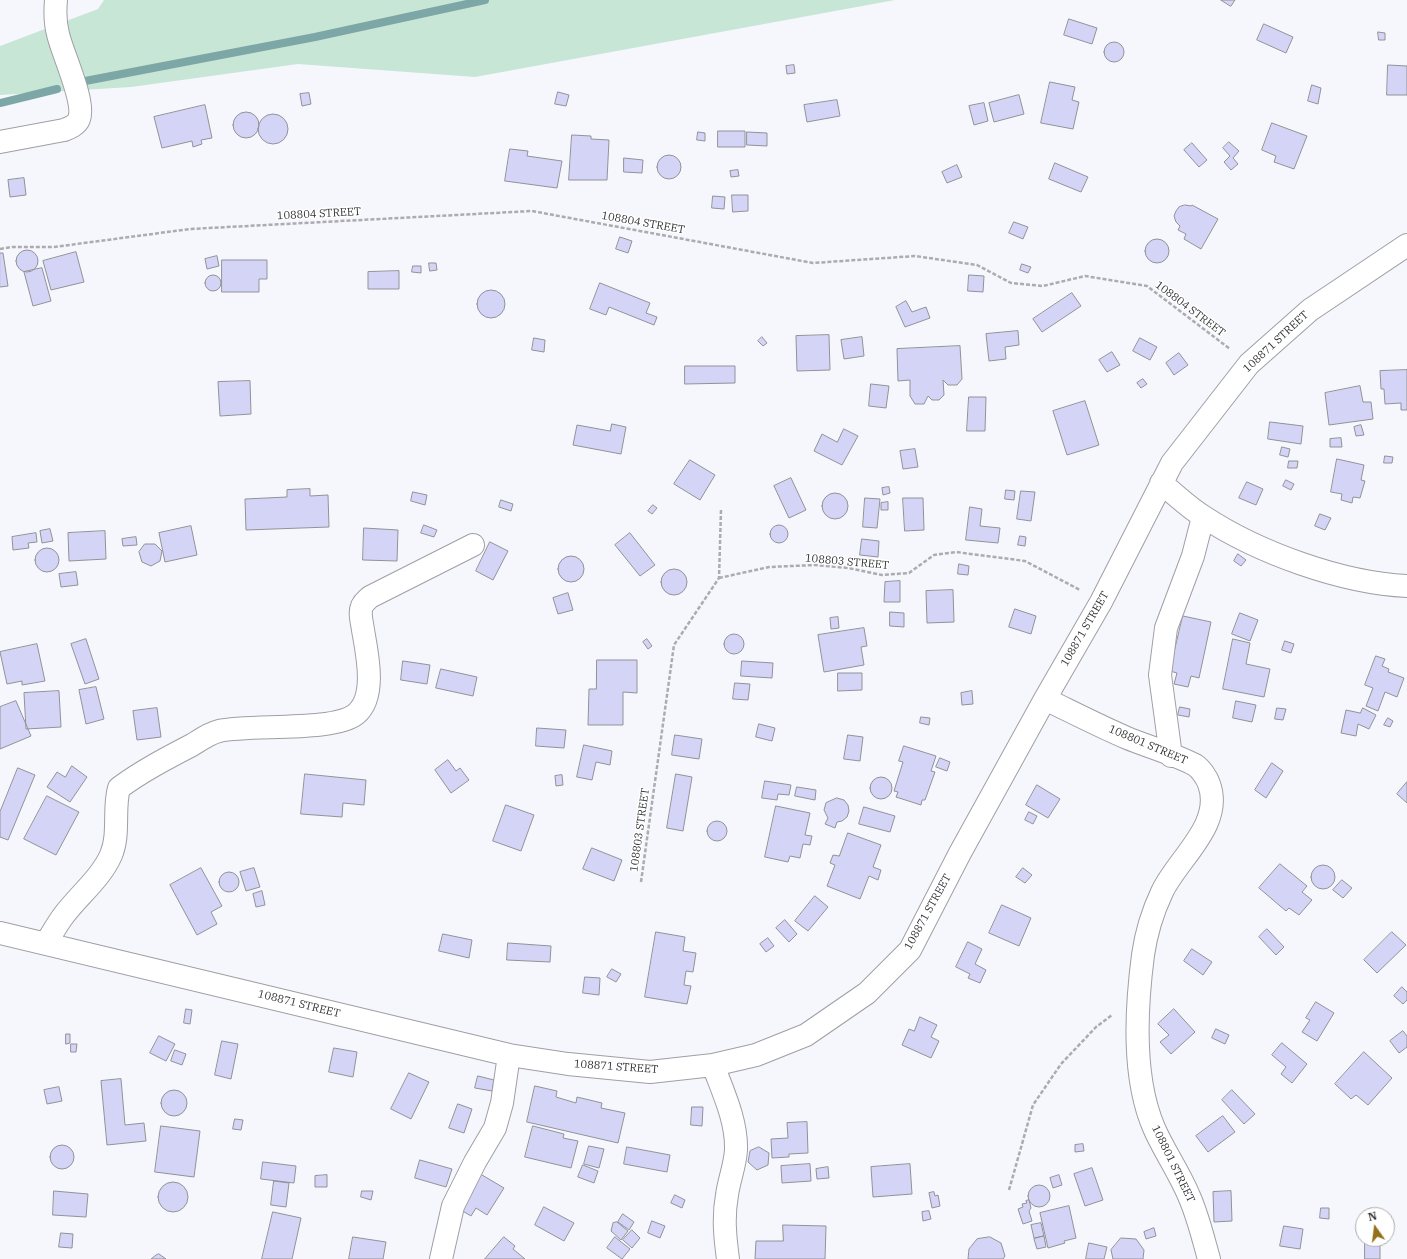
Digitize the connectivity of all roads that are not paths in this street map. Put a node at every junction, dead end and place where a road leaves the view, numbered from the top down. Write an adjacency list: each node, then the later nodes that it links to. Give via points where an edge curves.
1 (56, 0): 2 (street, via 58,34 80,102 79,120 64,130)
2 (0, 142)
3 (1407, 245): 4 (street, 108871 STREET, via 1310,310 1249,364 1172,463)
4 (1161, 483): 5 (street); 8 (street, 108871 STREET, via 1101,602)
5 (1203, 517): 7 (street, via 1239,537 1322,570 1390,585); 9 (street, via 1193,556 1166,628 1160,675)
6 (473, 544): 11 (street, via 370,597 365,602 361,613 369,668 367,696 363,707 356,714 344,721 217,731 119,788 116,797 116,832 112,854 96,878 64,915)
7 (1407, 586)
8 (1045, 698): 9 (street, 108801 STREET); 13 (street, 108871 STREET, via 910,950 867,993 806,1034 756,1055)
9 (1171, 756): 16 (street, 108801 STREET, via 1196,766 1205,776 1210,785 1212,809 1204,830 1171,875 1153,913 1144,953 1139,996 1138,1053 1144,1093 1154,1128 1190,1196)
10 (0, 933): 11 (street, 108871 STREET)
11 (46, 943): 12 (street, 108871 STREET)
12 (509, 1055): 13 (street, 108871 STREET, via 650,1072); 14 (street, via 495,1128 453,1206)
13 (713, 1065): 15 (street, via 735,1132 734,1168 727,1194 724,1223)
14 (441, 1259)
15 (728, 1259)
16 (1209, 1259)

